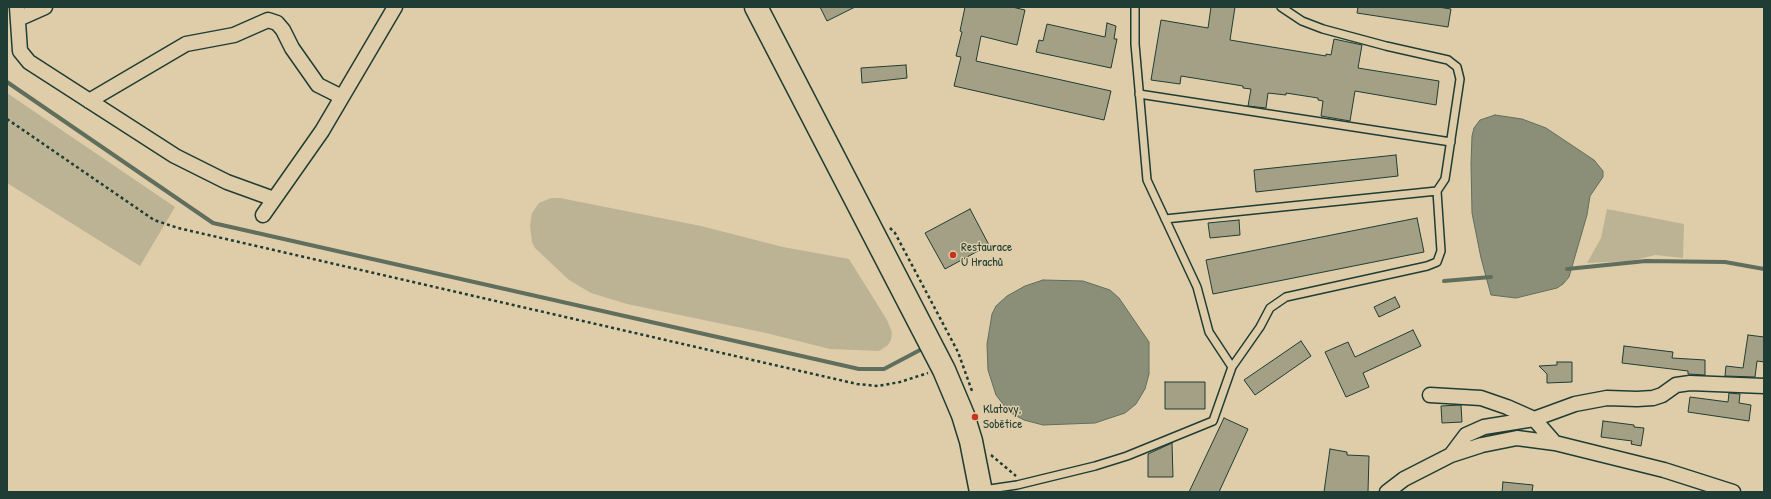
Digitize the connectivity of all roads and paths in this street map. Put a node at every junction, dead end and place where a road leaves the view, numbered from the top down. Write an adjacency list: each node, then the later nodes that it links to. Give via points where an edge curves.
1 (45, 7): 6 (street)
2 (395, 7): 8 (street)
3 (756, 7): 25 (main road, via 944,370 963,415)
4 (1135, 7): 7 (lane)
5 (1281, 7): 11 (lane, via 1302,21 1323,29 1448,60 1457,67 1460,79)
6 (18, 13): 9 (street, via 20,51 29,62)
7 (1139, 94): 11 (lane); 15 (lane, via 1147,180)
8 (342, 97): 9 (street, via 318,85 292,48 283,30 277,23 268,20 234,35 186,44); 13 (street, via 322,131)
9 (89, 101): 13 (street, via 175,156 227,182)
10 (7, 119): 19 (path, via 154,220 178,228 857,384 878,386)
11 (1451, 142): 12 (lane, via 1445,179)
12 (1437, 191): 15 (lane); 18 (lane, via 1442,251 1438,262 1286,297 1270,308)
13 (274, 199): 14 (street)
14 (262, 215)
15 (1165, 219): 18 (lane, via 1197,287 1209,332)
16 (888, 225): 17 (path, via 895,233)
17 (925, 289)
18 (1232, 367): 25 (lane, via 1213,421 1127,456 1095,466)
19 (934, 371)
20 (1764, 386): 22 (street, via 1690,383 1676,385 1653,398 1607,398 1575,404)
21 (1430, 395): 22 (street, via 1481,398)
22 (1534, 418): 23 (street); 24 (street, via 1484,427 1466,435)
23 (1554, 443): 24 (street, via 1517,438); 27 (street, via 1664,470)
24 (1451, 455): 26 (street, via 1404,479)
25 (983, 491)
26 (1387, 492)
27 (1733, 492)

